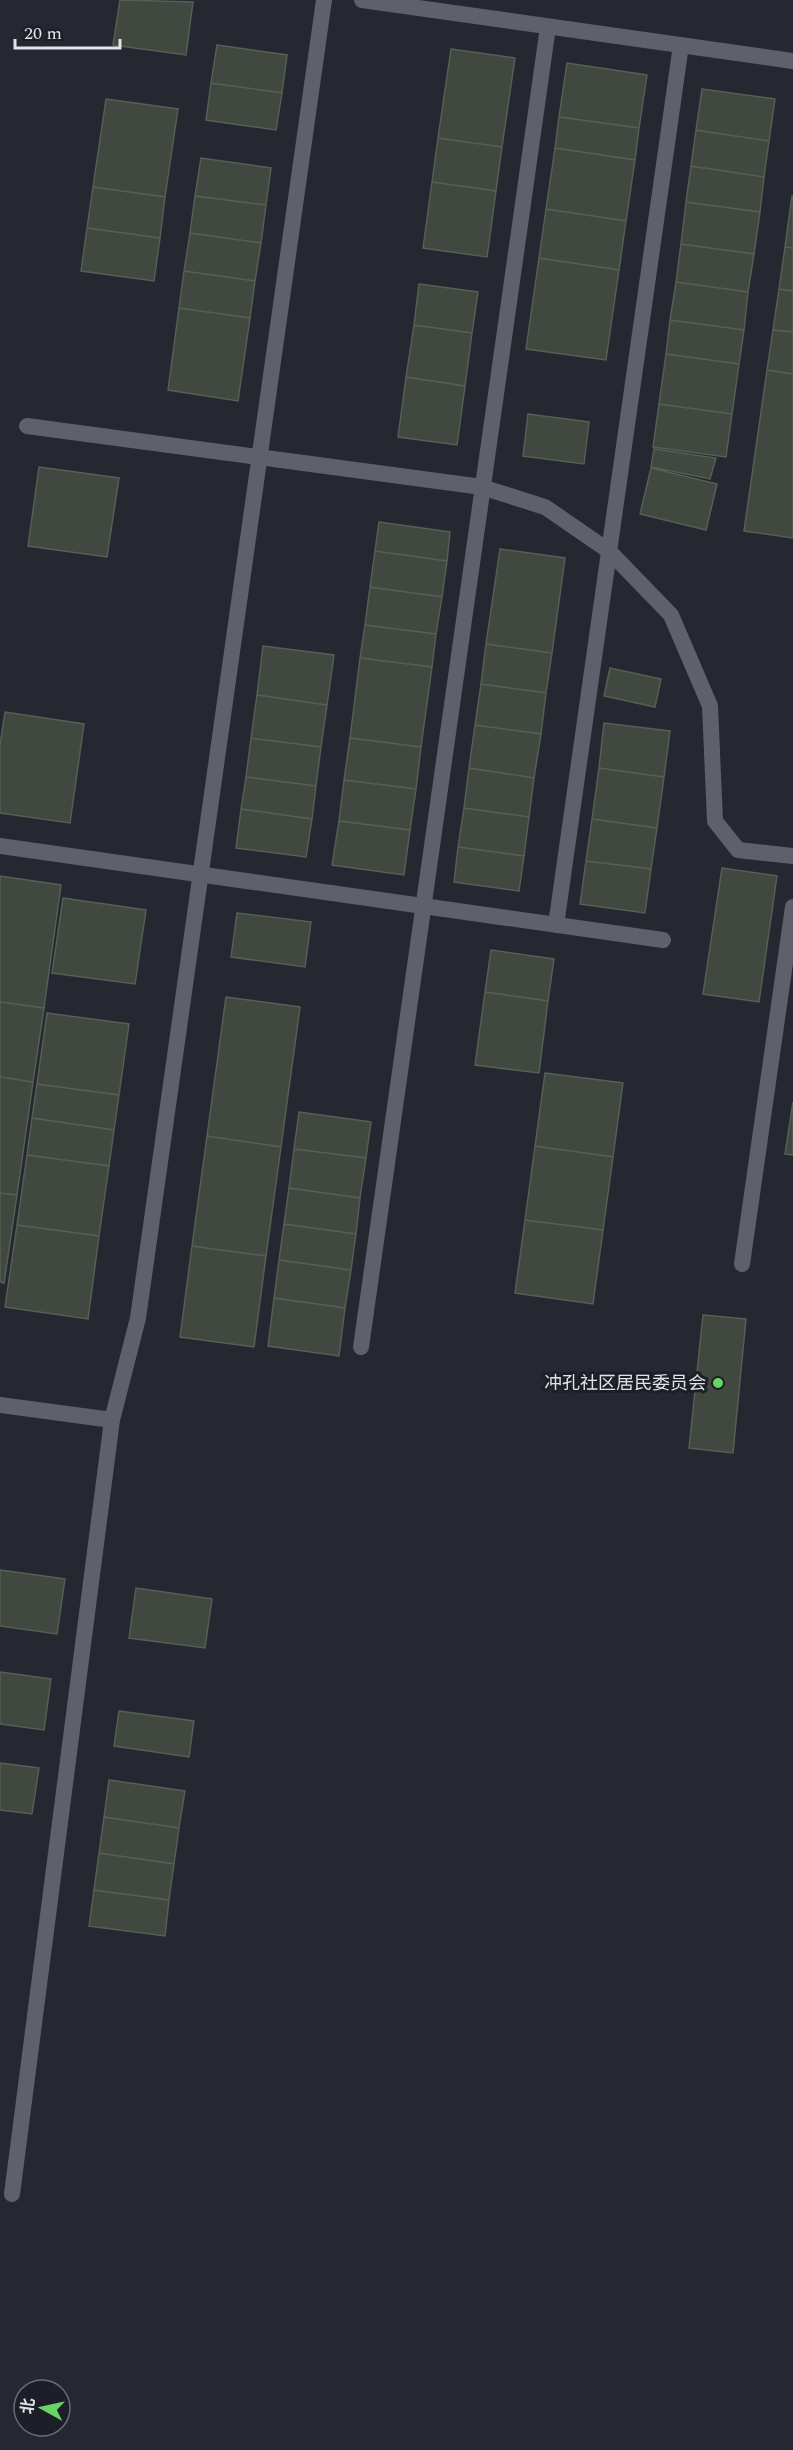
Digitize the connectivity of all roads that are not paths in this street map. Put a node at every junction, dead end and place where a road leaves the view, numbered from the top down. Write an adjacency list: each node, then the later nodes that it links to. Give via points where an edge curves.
1 (324, 0): 7 (lane)
2 (362, 0): 3 (lane)
3 (548, 27): 4 (lane); 8 (lane)
4 (681, 45): 5 (lane); 9 (lane)
5 (793, 61)
6 (27, 426): 7 (lane)
7 (260, 457): 8 (lane); 12 (lane)
8 (482, 487): 9 (lane, via 546,507); 13 (lane)
9 (609, 551): 11 (lane, via 671,615 710,706 715,820 738,850); 15 (lane)
10 (0, 846): 12 (lane)
11 (793, 856)
12 (201, 875): 13 (lane); 20 (lane, via 138,1318)
13 (423, 906): 15 (lane); 18 (lane)
14 (793, 907): 17 (lane)
15 (556, 925): 16 (lane)
16 (663, 940)
17 (742, 1264)
18 (361, 1347)
19 (0, 1405): 20 (lane)
20 (112, 1420): 21 (lane)
21 (12, 2194)

